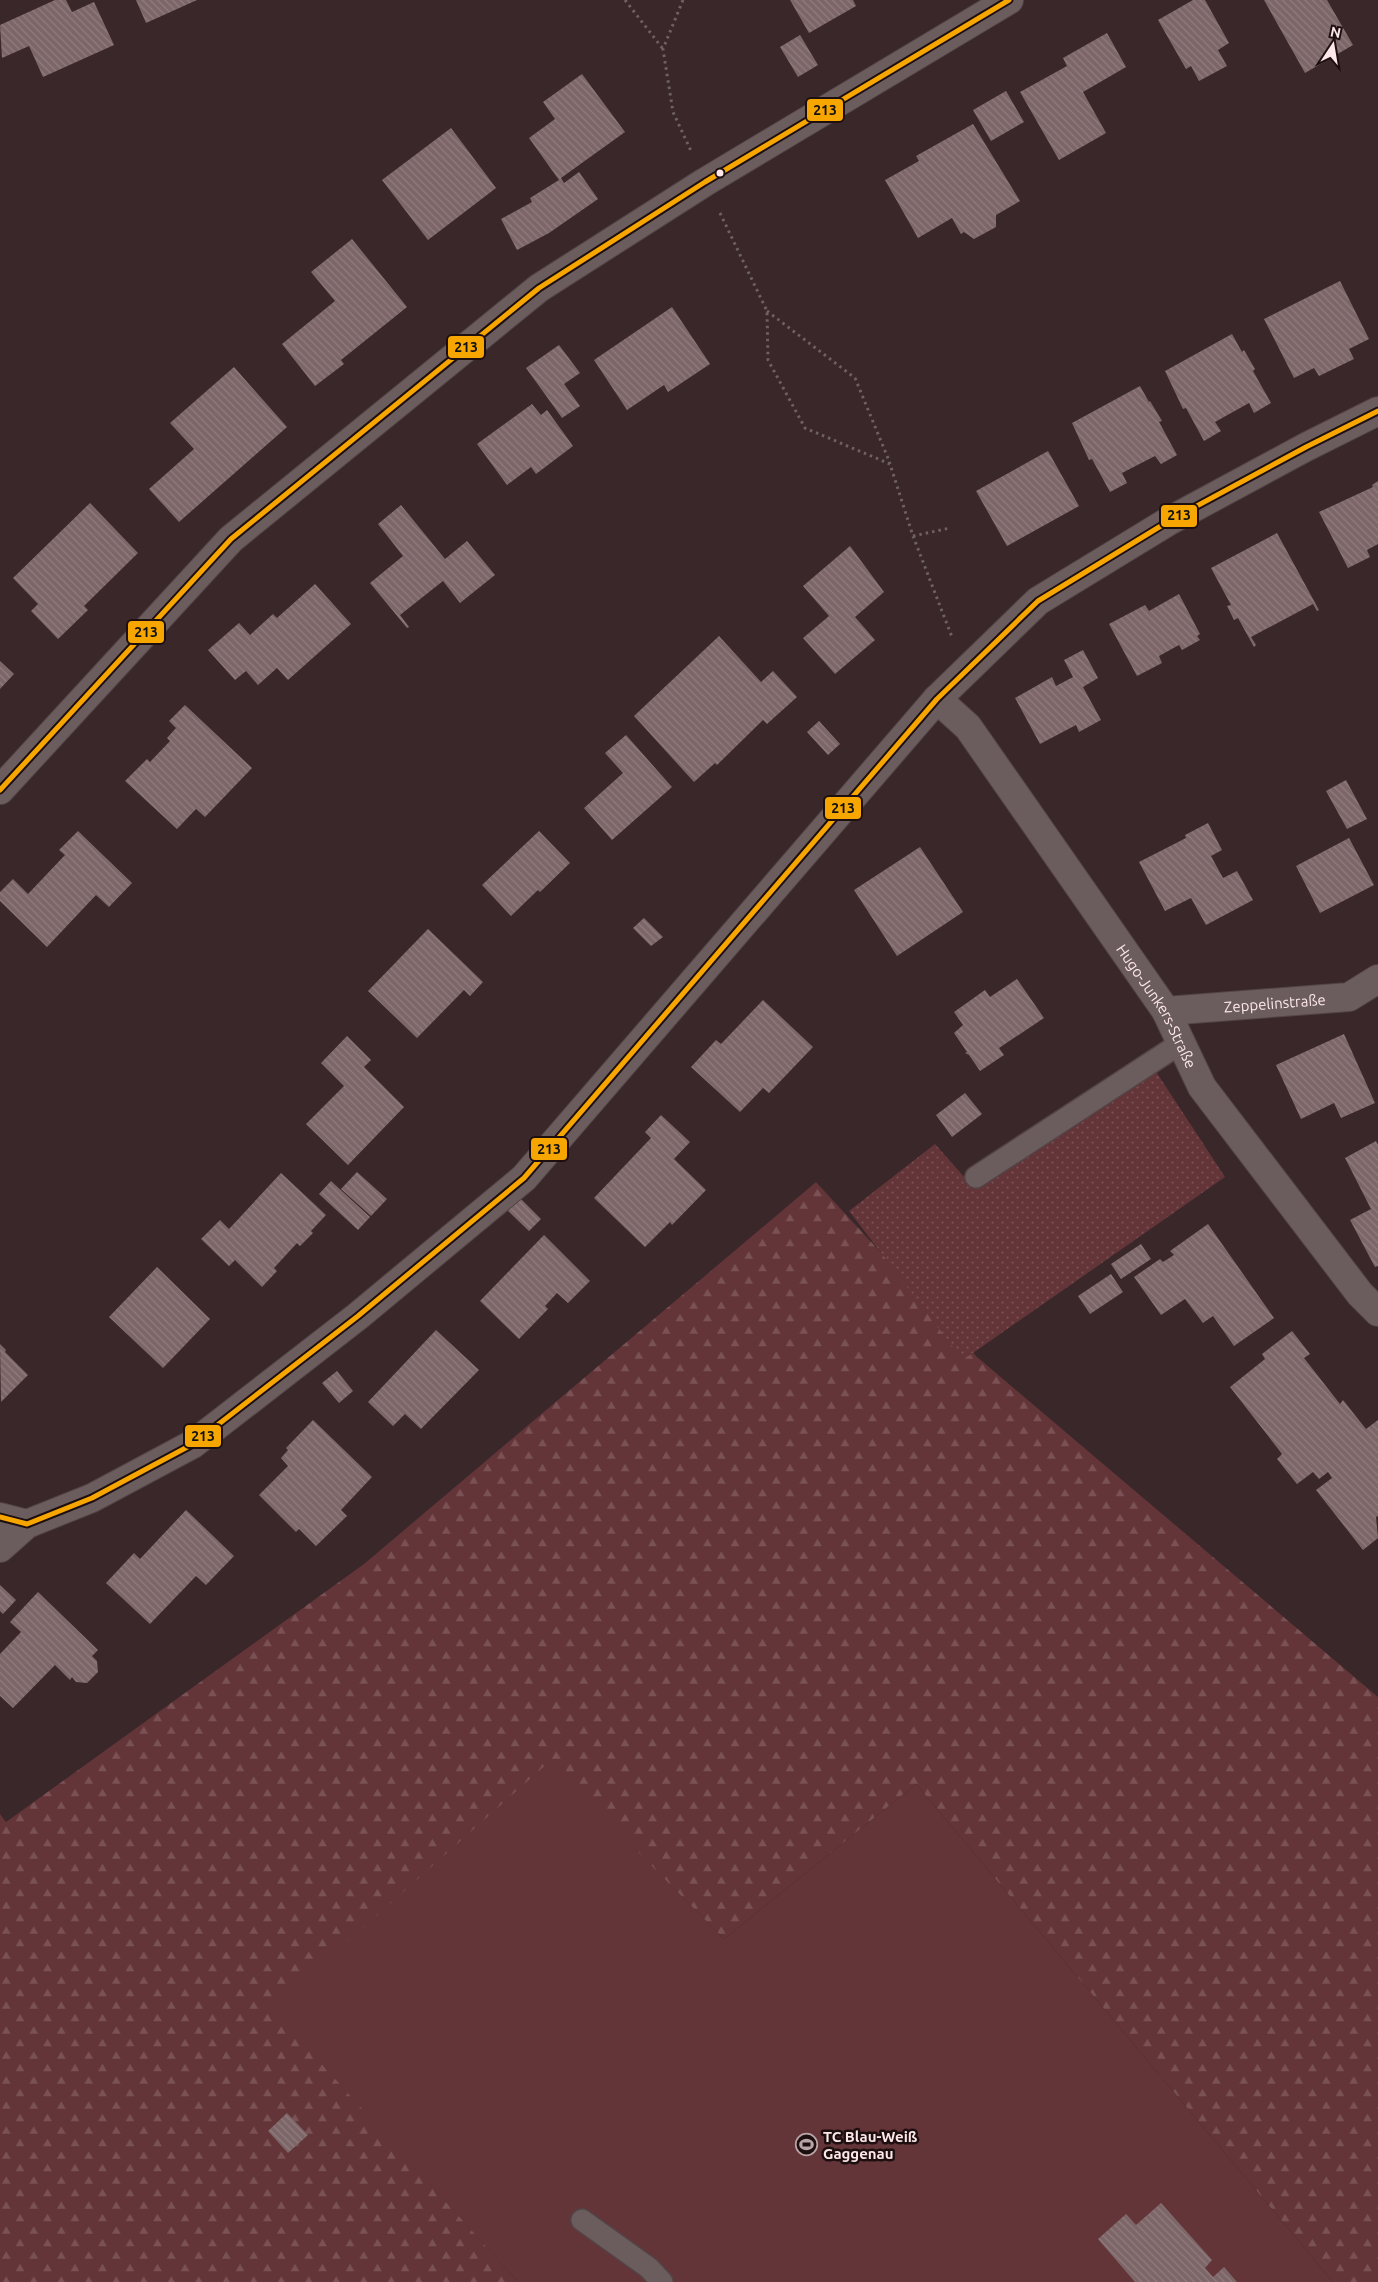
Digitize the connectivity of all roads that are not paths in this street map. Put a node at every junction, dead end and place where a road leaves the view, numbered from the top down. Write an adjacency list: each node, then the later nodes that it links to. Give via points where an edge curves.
1 (1009, 0): 4 (street, via 705,182 539,288 230,539)
2 (1378, 411): 3 (street, via 1170,521 1038,600)
3 (937, 699): 6 (street, Hugo-Junkers-Straße, via 968,728); 11 (street, via 524,1178 358,1316 193,1444 92,1498)
4 (0, 790)
5 (1378, 979): 6 (street, Zeppelinstraße, via 1349,996)
6 (1166, 1011): 7 (street, Hugo-Junkers-Straße)
7 (1181, 1043): 8 (lane); 9 (street, Hugo-Junkers-Straße, via 1202,1087 1360,1294)
8 (976, 1177)
9 (1378, 1312)
10 (0, 1517): 11 (street)
11 (27, 1524): 12 (street)
12 (0, 1548)
13 (582, 2220): 14 (lane, via 650,2268)
14 (662, 2282)

